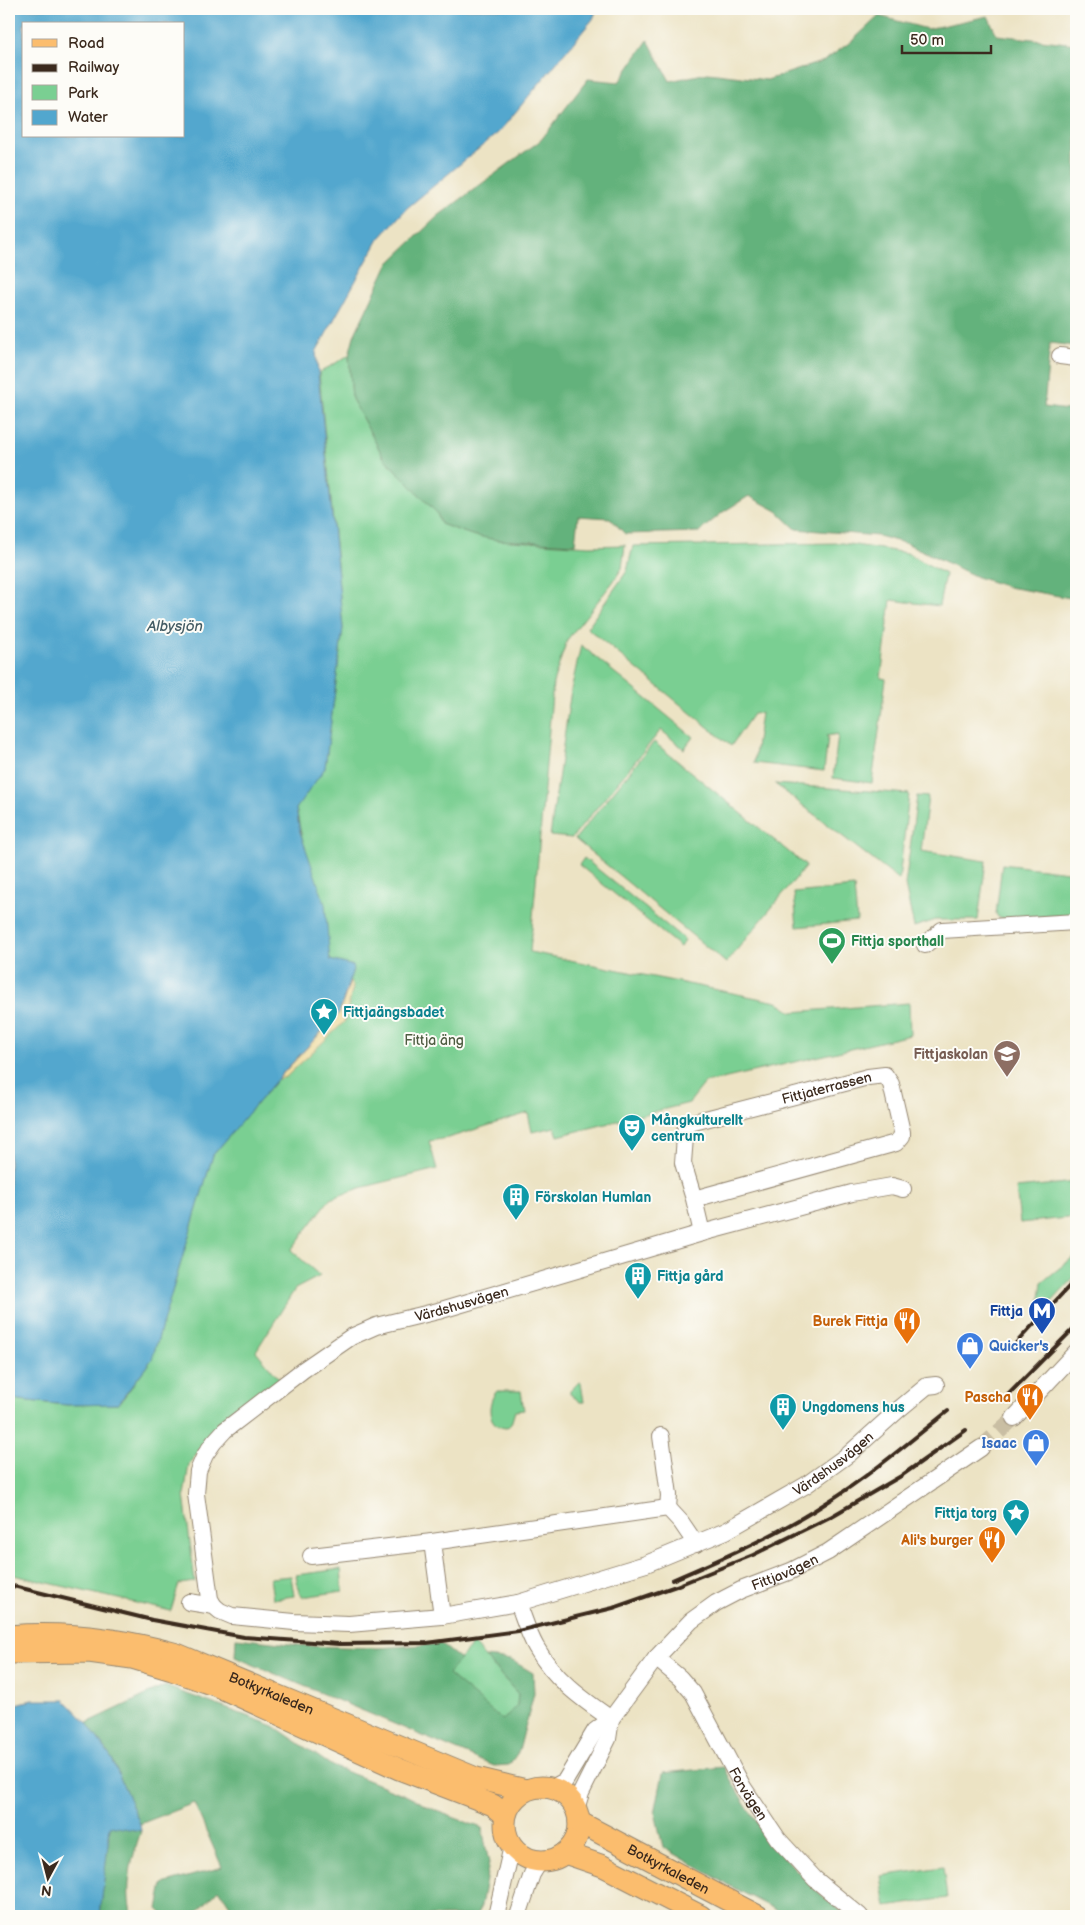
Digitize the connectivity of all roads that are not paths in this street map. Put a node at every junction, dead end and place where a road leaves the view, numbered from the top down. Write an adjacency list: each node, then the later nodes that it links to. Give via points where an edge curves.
1 (1076, 922): 2 (street, via 942,930)
2 (925, 945)
3 (903, 1189): 5 (street, Värdshusvägen, via 892,1186 852,1194)
4 (694, 1199): 4 (street, Fittjaterrassen, via 896,1143 902,1132 891,1084 885,1075 868,1077 686,1124 683,1163); 5 (street, Fittjaterrassen)
5 (702, 1233): 17 (street, Värdshusvägen, via 438,1311 376,1326 351,1337 225,1430 200,1466 196,1494 210,1598)
6 (1076, 1352): 8 (street)
7 (936, 1385): 13 (street, Värdshusvägen, via 927,1386 849,1454 806,1485 756,1515)
8 (1014, 1418)
9 (661, 1436): 11 (street)
10 (981, 1448): 21 (street, Fittjavägen, via 828,1552 716,1603 691,1621)
11 (668, 1508): 12 (street); 13 (street)
12 (432, 1542): 14 (street); 18 (street)
13 (696, 1544): 16 (street, Värdshusvägen, via 646,1564)
14 (310, 1556)
15 (189, 1602): 17 (street, Värdshusvägen)
16 (518, 1603): 18 (street, Värdshusvägen); 22 (street, via 536,1646 552,1669 571,1690)
17 (214, 1606): 18 (street, Värdshusvägen, via 232,1616 294,1622 349,1624)
18 (442, 1616)
19 (9, 1636): 24 (main road, Botkyrkaleden, via 56,1634 91,1637 135,1643 177,1654 476,1778)
20 (9, 1653): 25 (main road, Botkyrkaleden, via 89,1652 132,1658 172,1670 217,1686 399,1769 493,1804)
21 (656, 1658): 22 (street, Fittjavägen); 34 (street, Forvägen, via 693,1693 743,1787 778,1839 815,1879)
22 (611, 1719): 23 (street, Fittjavägen, via 596,1731 565,1780); 26 (street, Fittjavägen, via 608,1739 581,1793)
23 (552, 1788): 24 (main road, Botkyrkaleden, via 539,1786); 26 (main road, Botkyrkaleden, via 571,1801)
24 (526, 1790): 25 (main road, via 516,1796)
25 (505, 1815): 27 (main road, via 505,1828)
26 (577, 1816): 28 (main road, via 578,1831); 33 (main road, Botkyrkaleden)
27 (512, 1846): 29 (main road, via 521,1854); 30 (street)
28 (564, 1853): 29 (main road); 32 (main road, Botkyrkaleden, via 603,1866)
29 (540, 1860): 31 (street)
30 (496, 1916)
31 (518, 1916)
32 (701, 1916)
33 (758, 1916)
34 (860, 1916)

